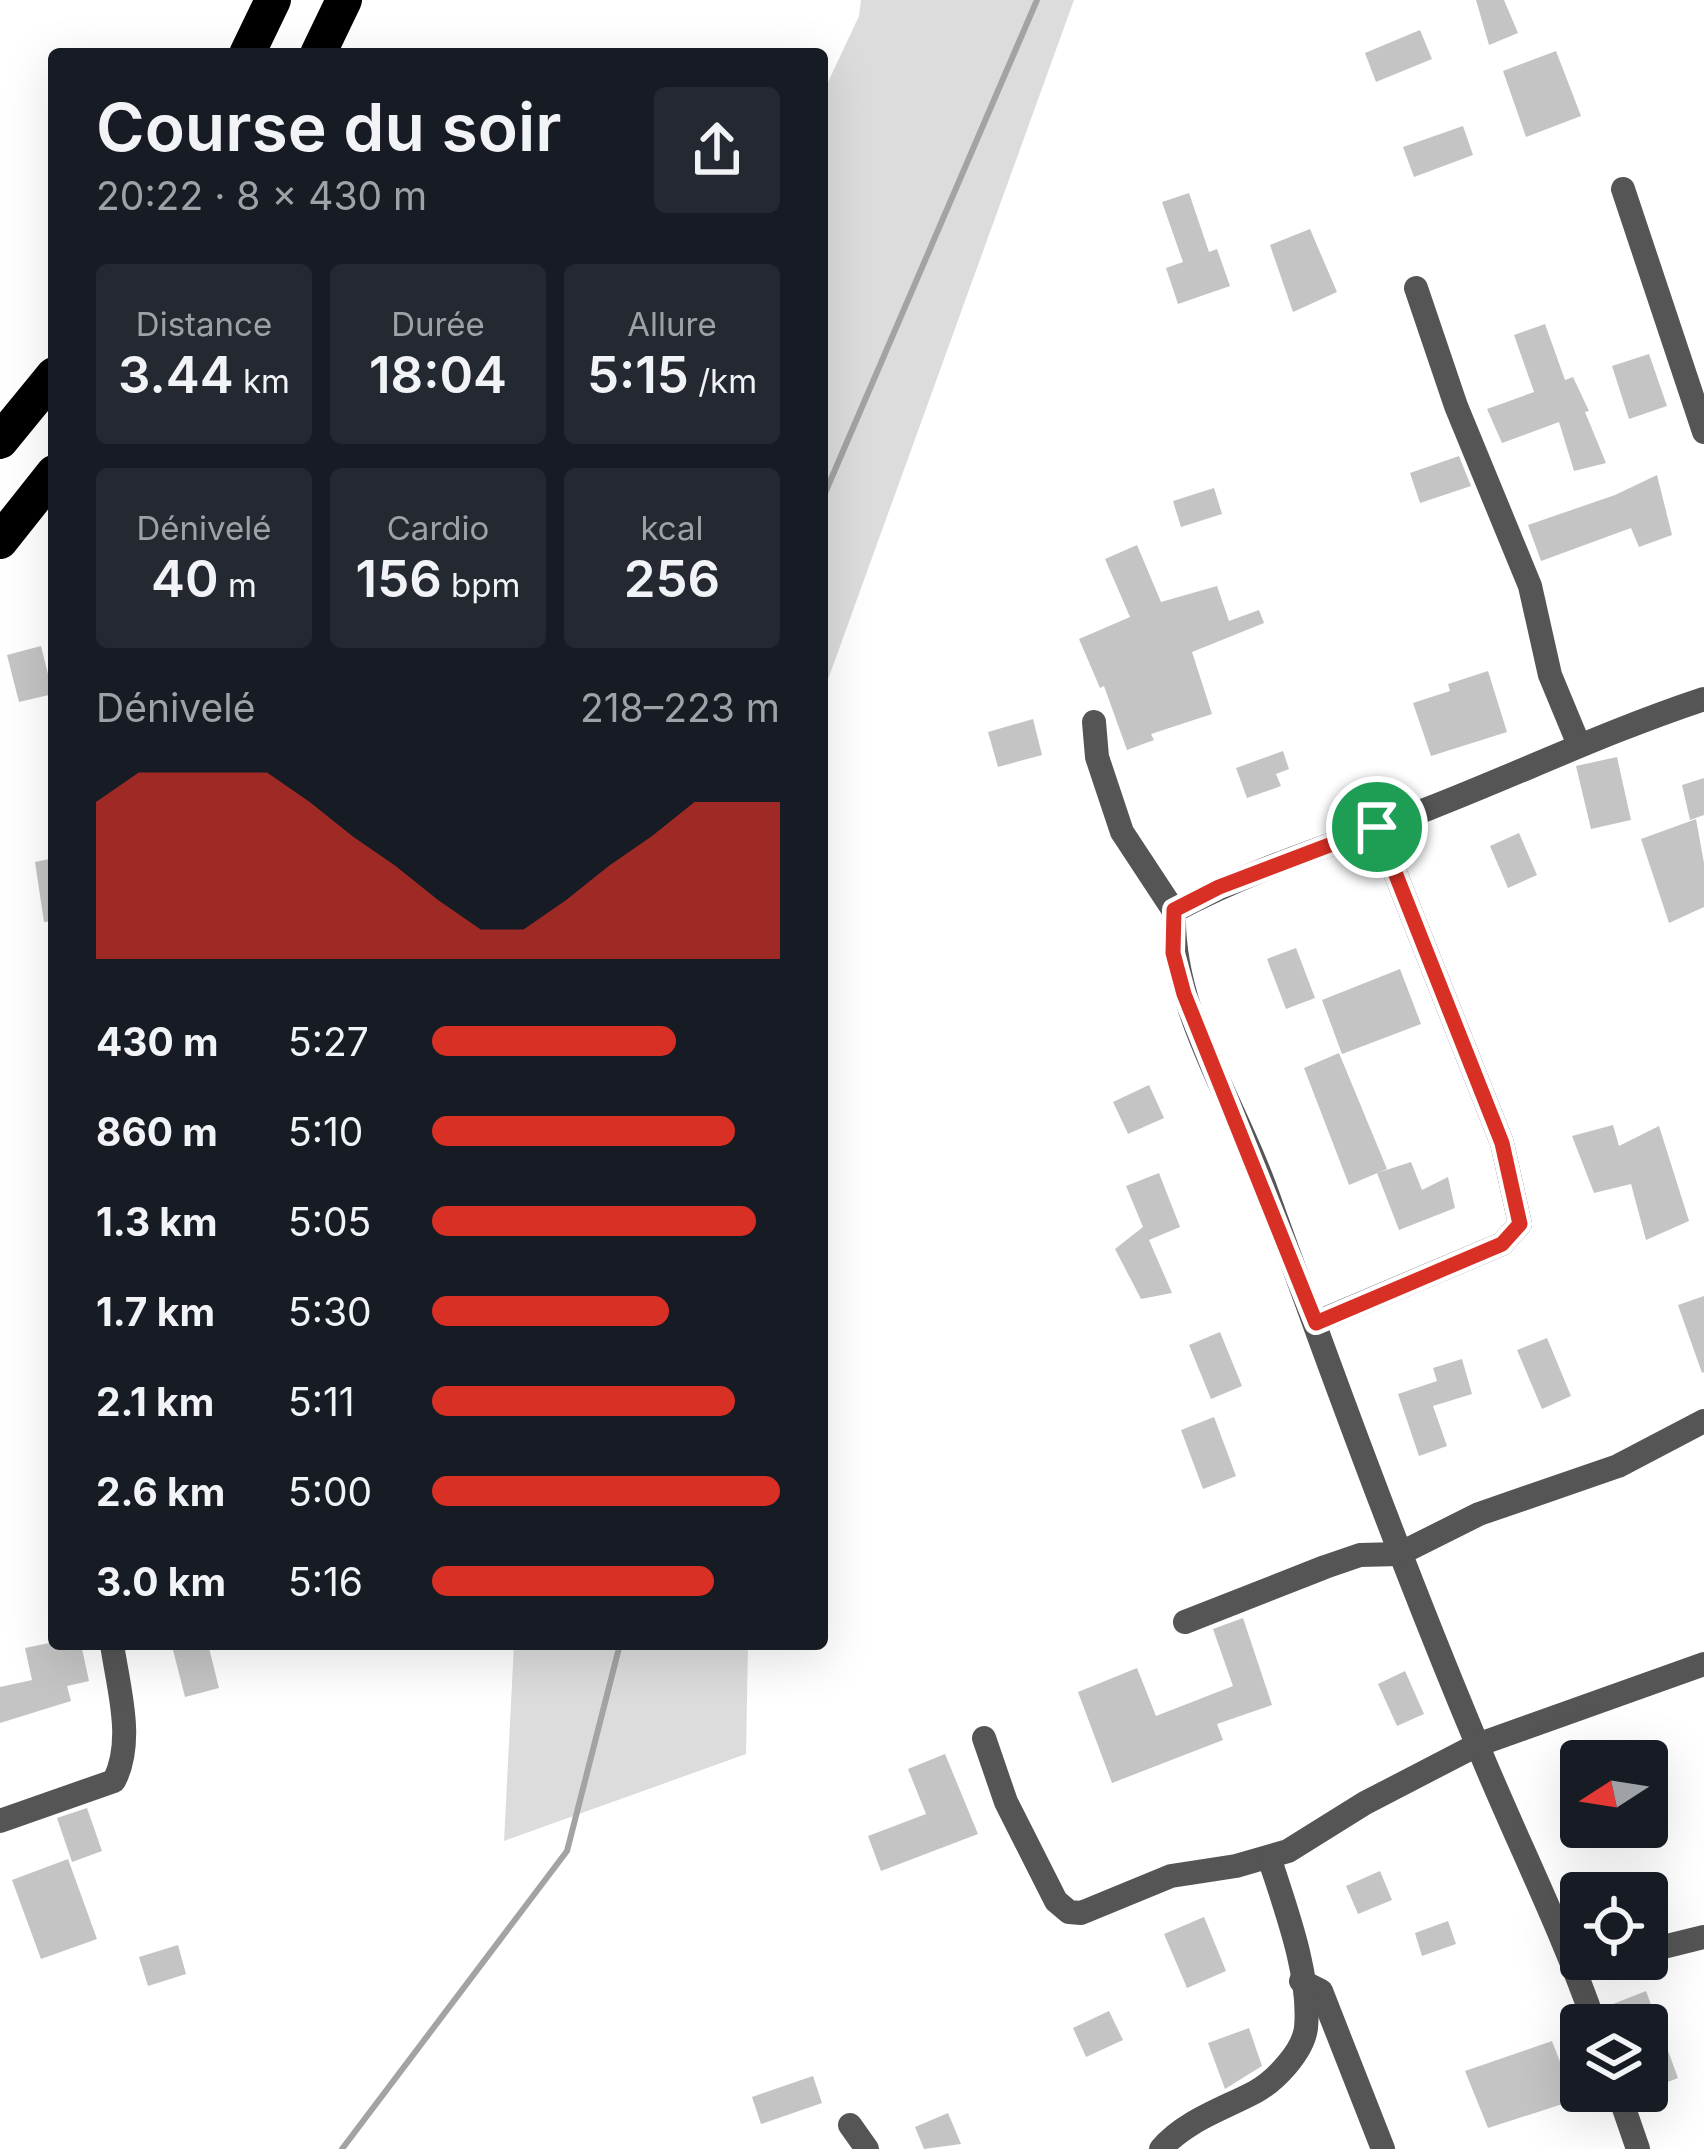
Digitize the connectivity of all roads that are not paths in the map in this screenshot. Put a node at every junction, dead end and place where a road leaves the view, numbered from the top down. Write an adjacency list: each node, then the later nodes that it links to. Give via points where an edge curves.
1 (273, 0): 3 (highway)
2 (344, 0): 4 (highway)
3 (250, 48)
4 (321, 48)
5 (1623, 189): 8 (street)
6 (1416, 288): 14 (street, via 1530,586 1550,675)
7 (48, 382): 9 (highway)
8 (1704, 432)
9 (0, 441)
10 (48, 481): 11 (highway)
11 (0, 541)
12 (1704, 699): 14 (street)
13 (1094, 722): 16 (street, via 1122,832)
14 (1579, 745): 15 (street)
15 (1377, 827): 16 (street); 17 (street, via 1502,1143 1520,1224 1502,1244)
16 (1174, 910): 17 (street, via 1173,953 1184,994)
17 (1316, 1323): 19 (street)
18 (1704, 1421): 19 (street, via 1618,1466 1479,1514)
19 (1399, 1554): 20 (street, via 1360,1555); 24 (street)
20 (1186, 1622)
21 (113, 1650): 25 (street, via 124,1734 114,1780)
22 (1704, 1664): 24 (street)
23 (984, 1738): 26 (street, via 1006,1802 1069,1912 1171,1876)
24 (1477, 1745): 26 (street); 27 (street)
25 (0, 1821)
26 (1269, 1857): 30 (street)
27 (1560, 1932)
28 (1704, 1937): 29 (street)
29 (1668, 1946)
30 (1300, 1981): 34 (street, via 1306,2030 1294,2055 1262,2088); 35 (street, via 1321,1991)
31 (1625, 2112): 36 (street)
32 (850, 2125): 33 (street)
33 (867, 2149)
34 (1161, 2149)
35 (1383, 2149)
36 (1638, 2149)

